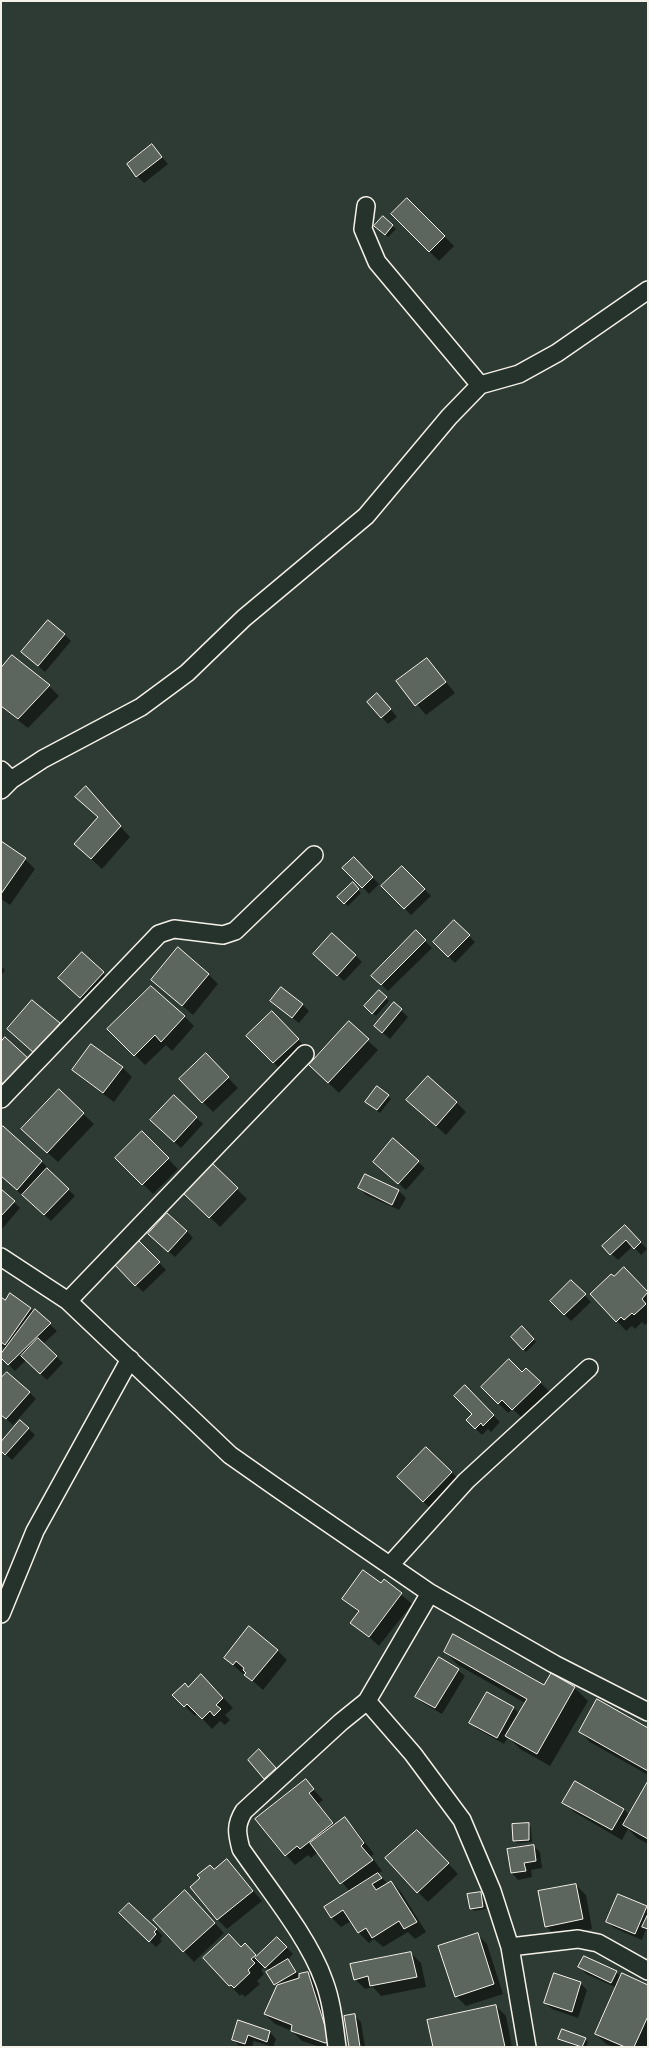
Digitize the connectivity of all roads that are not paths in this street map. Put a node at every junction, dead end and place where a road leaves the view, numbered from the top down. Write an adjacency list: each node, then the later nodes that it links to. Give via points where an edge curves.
1 (366, 206): 3 (street, via 363,229 377,262)
2 (648, 290): 3 (street, via 558,353 518,374)
3 (480, 385): 4 (street, via 449,417 366,516 244,618 187,673 141,707)
4 (4, 780)
5 (314, 855): 7 (street, via 236,931 223,935 174,929 159,934)
6 (305, 1054): 9 (street)
7 (1, 1099)
8 (1, 1257): 9 (street)
9 (68, 1300): 10 (street)
10 (130, 1359): 12 (street, via 230,1455); 14 (street, via 35,1530)
11 (589, 1368): 12 (street, via 466,1481)
12 (390, 1565): 13 (street)
13 (430, 1593): 15 (street); 16 (street, via 554,1664)
14 (1, 1614)
15 (367, 1701): 17 (street, via 413,1754 462,1820 492,1891); 19 (street, via 244,1811 237,1821 236,1834 241,1849 303,1939 324,1980)
16 (648, 1712)
17 (510, 1947): 18 (street, via 578,1939 598,1943); 20 (street)
18 (648, 1971)
19 (337, 2047)
20 (527, 2047)

